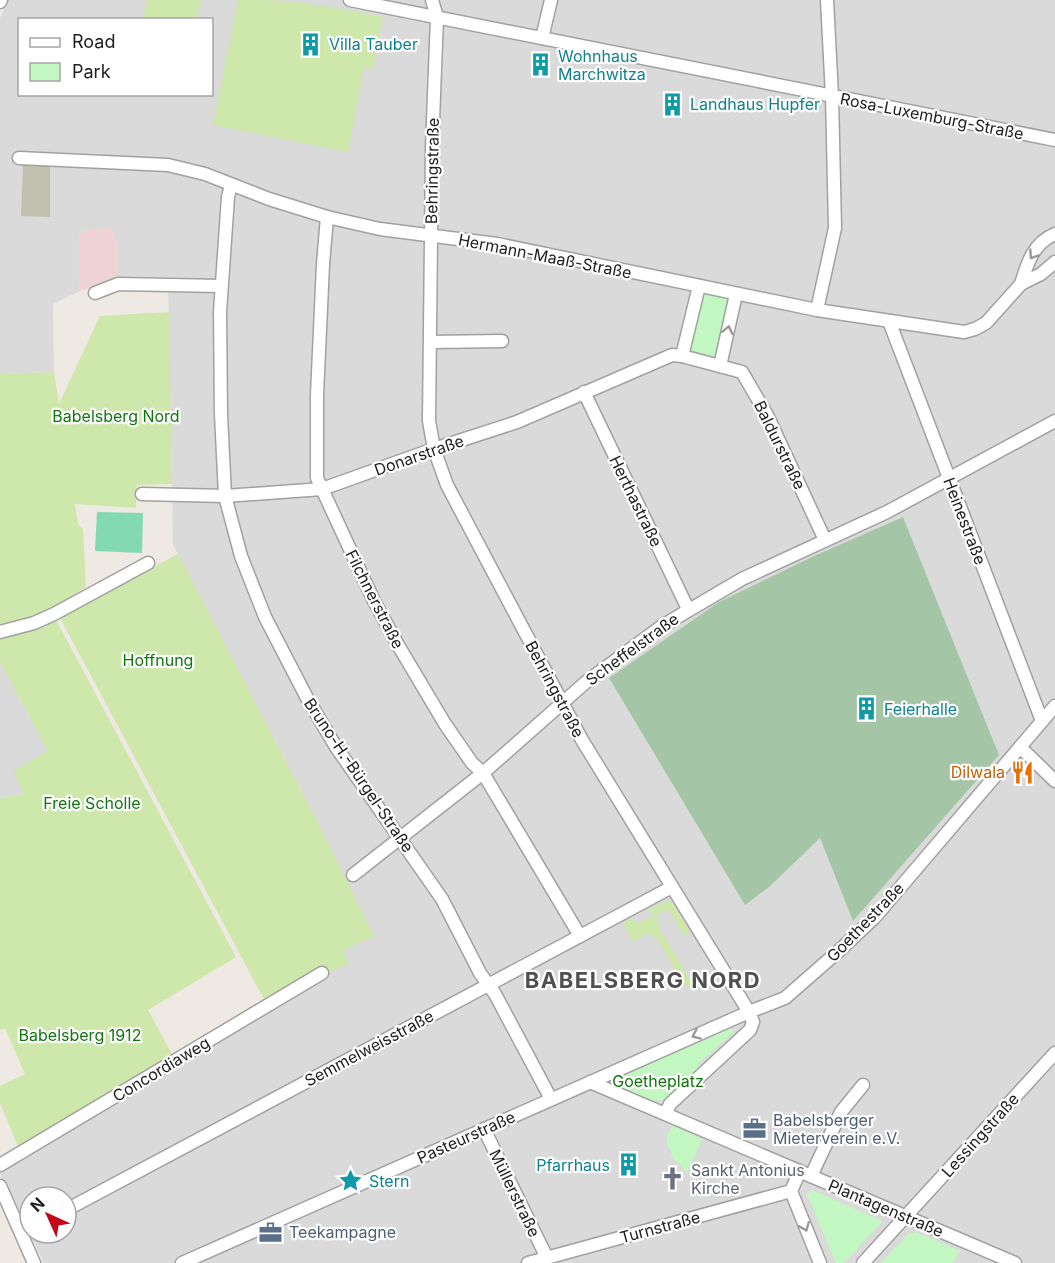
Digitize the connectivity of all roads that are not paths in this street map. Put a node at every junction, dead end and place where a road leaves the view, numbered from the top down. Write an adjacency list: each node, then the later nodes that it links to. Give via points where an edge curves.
1 (350, 0): 5 (street, Rosa-Luxemburg-Straße)
2 (432, 0): 5 (street, Behringstraße)
3 (551, 0): 6 (street)
4 (827, 0): 7 (street)
5 (437, 17): 6 (street, Rosa-Luxemburg-Straße); 13 (street, Behringstraße)
6 (542, 38): 7 (street, Rosa-Luxemburg-Straße)
7 (832, 96): 8 (street, Rosa-Luxemburg-Straße); 20 (street, via 835,228)
8 (1055, 140)
9 (19, 158): 10 (street, Hermann-Maaß-Straße, via 168,165)
10 (231, 185): 11 (street, Hermann-Maaß-Straße); 16 (street, Bruno-H.-Bürgel-Straße)
11 (327, 217): 13 (street, Hermann-Maaß-Straße); 30 (street, Filchnerstraße, via 316,395 317,478)
12 (1055, 234): 15 (street, Hermann-Maaß-Straße, one-way to 15, via 1029,257)
13 (431, 236): 17 (street, Hermann-Maaß-Straße, via 497,244); 23 (street, Behringstraße)
14 (1055, 262): 15 (street, Hermann-Maaß-Straße)
15 (1021, 284): 21 (street, Hermann-Maaß-Straße, via 986,323 975,329 964,332)
16 (221, 286): 18 (street, via 118,284); 32 (street, Bruno-H.-Bürgel-Straße)
17 (699, 286): 19 (street, Hermann-Maaß-Straße); 24 (street)
18 (95, 293)
19 (736, 294): 20 (street, Hermann-Maaß-Straße); 25 (street, one-way to 19)
20 (817, 310): 21 (street, Hermann-Maaß-Straße)
21 (889, 321): 29 (street, Heinestraße)
22 (502, 341): 23 (street)
23 (431, 342): 28 (street, Behringstraße, via 429,421)
24 (682, 356): 25 (street, Baldurstraße); 26 (street, Donarstraße, via 672,356)
25 (720, 366): 33 (street, Baldurstraße, via 742,372 767,414)
26 (584, 392): 28 (street, Donarstraße, via 517,422); 35 (street, Herthastraße)
27 (1055, 421): 29 (street, Scheffelstraße)
28 (434, 449): 30 (street, Donarstraße); 37 (street, Behringstraße, via 447,485)
29 (949, 480): 33 (street, Scheffelstraße); 39 (street, Heinestraße)
30 (322, 489): 32 (street, Donarstraße); 41 (street, Filchnerstraße, via 398,645 445,724 472,763)
31 (142, 494): 32 (street, Donarstraße)
32 (225, 496): 43 (street, Bruno-H.-Bürgel-Straße, via 265,617 336,747)
33 (825, 540): 35 (street, Scheffelstraße)
34 (148, 563): 36 (street, via 34,623)
35 (688, 609): 37 (street, Scheffelstraße, via 627,650)
36 (0, 632)
37 (562, 702): 41 (street, Scheffelstraße); 45 (street, Behringstraße)
38 (1055, 706): 39 (street, Goethestraße)
39 (1042, 721): 40 (street, Goethestraße)
40 (1020, 747): 42 (street); 49 (street, Goethestraße, via 866,925 785,998)
41 (483, 772): 43 (street, Scheffelstraße); 46 (street, Filchnerstraße)
42 (1055, 781)
43 (401, 838): 44 (street, Scheffelstraße); 48 (street, Bruno-H.-Bürgel-Straße, via 442,899)
44 (353, 875)
45 (672, 888): 46 (street, Semmelweisstraße); 49 (street, Behringstraße)
46 (580, 936): 48 (street, Semmelweisstraße)
47 (322, 973): 56 (street, Concordiaweg)
48 (489, 984): 53 (street, Bruno-H.-Bürgel-Straße); 60 (street, Semmelweisstraße)
49 (749, 1012): 51 (street, Pasteurstraße, one-way to 51); 54 (street, via 753,1022 750,1030 670,1104)
50 (1055, 1053): 61 (street, Lessingstraße)
51 (590, 1082): 53 (street, Pasteurstraße); 54 (street, Plantagenstraße)
52 (863, 1085): 57 (street, via 841,1112)
53 (551, 1099): 55 (street, Pasteurstraße)
54 (666, 1113): 57 (street, Plantagenstraße)
55 (484, 1129): 64 (street, Müllerstraße); 66 (street, Pasteurstraße)
56 (0, 1165)
57 (806, 1174): 59 (street); 61 (street, Plantagenstraße)
58 (0, 1186): 62 (street)
59 (791, 1191): 64 (street, Turnstraße); 68 (street, one-way to 68)
60 (78, 1204)
61 (906, 1216): 69 (street, Lessingstraße); 70 (street, Plantagenstraße)
62 (18, 1218)
63 (29, 1245): 65 (street)
64 (547, 1258): 67 (street, Turnstraße)
65 (34, 1263)
66 (182, 1263)
67 (528, 1263)
68 (820, 1263)
69 (863, 1263)
70 (1015, 1263)

